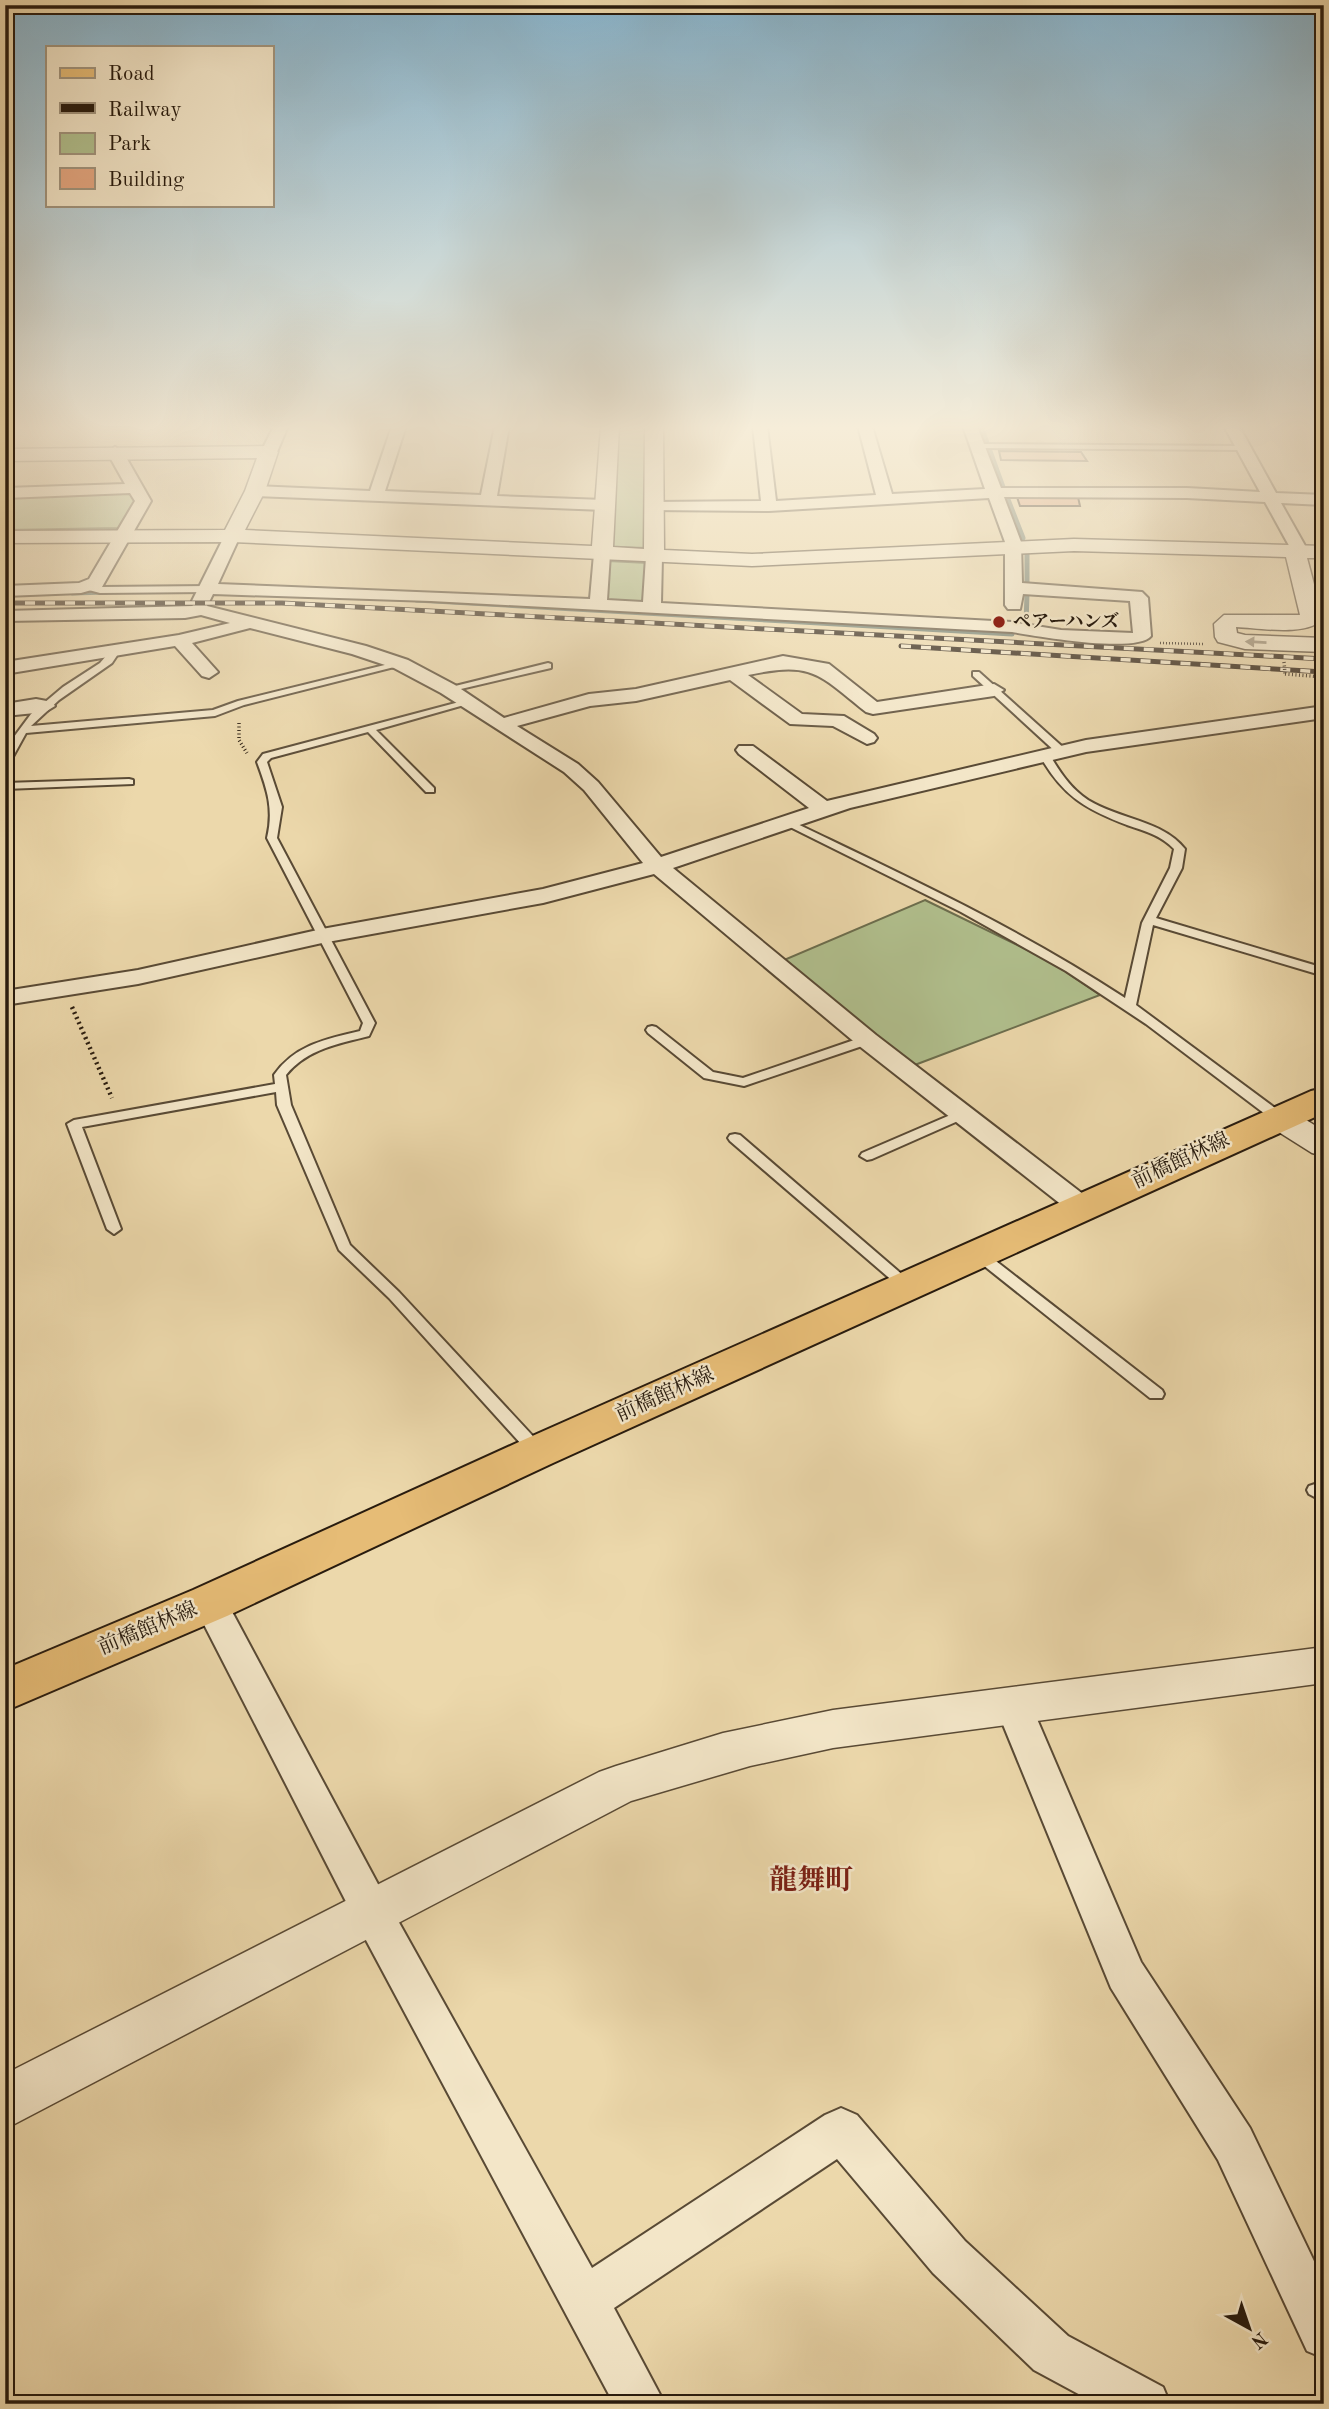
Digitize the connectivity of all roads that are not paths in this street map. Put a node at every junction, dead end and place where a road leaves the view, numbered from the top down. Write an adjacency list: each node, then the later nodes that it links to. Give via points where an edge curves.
1 (121, 538): 13 (street, via 96,583)
2 (231, 538): 15 (street)
3 (282, 538): 11 (street)
4 (603, 538): 11 (street)
5 (654, 538): 12 (street)
6 (1011, 538): 8 (street)
7 (1293, 538): 9 (street)
8 (1014, 547): 9 (street, via 1152,545); 12 (street, via 817,559); 14 (street)
9 (1300, 551): 10 (street); 17 (street, via 1312,559); 25 (street, one-way to 9, via 1245,642 1226,637 1224,631 1224,624 1232,620 1300,623 1312,618 1296,558)
10 (1324, 552)
11 (602, 554): 12 (street); 18 (street)
12 (654, 556): 19 (street)
13 (88, 587): 15 (lane); 16 (street)
14 (1014, 588): 23 (street); 23 (street, via 1136,596 1140,638 1061,635)
15 (208, 589): 18 (street); 20 (street, via 198,607)
16 (5, 591)
17 (1324, 598)
18 (598, 605): 19 (street)
19 (652, 608): 23 (street)
20 (201, 610): 21 (street); 22 (street)
21 (5, 616)
22 (247, 623): 24 (street); 27 (street)
23 (1012, 627)
24 (179, 640): 26 (street); 30 (street)
25 (1324, 645)
26 (115, 651): 29 (street); 36 (lane, via 107,662)
27 (401, 664): 33 (street); 40 (lane, via 215,713)
28 (548, 666): 33 (lane)
29 (5, 668)
30 (209, 672)
31 (733, 673): 34 (street, via 783,662 822,668 873,708); 39 (street, via 636,695 589,700); 42 (street, via 797,720 837,720)
32 (976, 674): 34 (lane)
33 (449, 689): 35 (street)
34 (994, 690): 44 (lane)
35 (466, 703): 39 (street); 41 (lane)
36 (46, 706): 37 (street); 40 (lane)
37 (5, 710)
38 (1324, 712): 44 (street, via 1132,738)
39 (504, 724): 51 (street, via 572,768)
40 (23, 730): 45 (lane)
41 (371, 730): 48 (lane); 53 (lane, via 267,756 262,762 274,788 278,817 272,838)
42 (867, 738)
43 (746, 750): 49 (street)
44 (1053, 754): 49 (street); 52 (lane, via 1066,790 1099,811 1164,834 1180,849)
45 (5, 762)
46 (129, 782): 47 (lane)
47 (5, 786)
48 (430, 790)
49 (824, 809): 50 (street)
50 (785, 822): 51 (street); 56 (lane, via 980,919)
51 (657, 866): 53 (street, via 543,896); 58 (street)
52 (1149, 920): 54 (lane); 56 (lane)
53 (322, 936): 55 (street, via 138,977); 59 (lane, via 369,1023 365,1033 323,1043 291,1059 280,1075)
54 (1324, 972)
55 (5, 998)
56 (1129, 1007): 62 (lane)
57 (652, 1030): 58 (lane, via 709,1075 744,1082)
58 (867, 1040): 61 (street)
59 (281, 1087): 67 (lane, via 74,1124); 71 (lane, via 284,1105 344,1247 394,1295)
60 (1324, 1098): 62 (main road, 前橋館林線)
61 (962, 1114): 65 (lane); 66 (street)
62 (1278, 1117): 64 (street); 66 (main road, 前橋館林線)
63 (735, 1138): 69 (lane)
64 (1324, 1146)
65 (867, 1156)
66 (1082, 1207): 68 (main road, 前橋館林線)
67 (114, 1229)
68 (978, 1254): 69 (main road, 前橋館林線); 70 (lane)
69 (907, 1286): 71 (main road, 前橋館林線)
70 (1156, 1394)
71 (537, 1452): 72 (main road, 前橋館林線)
72 (210, 1603): 74 (main road, 前橋館林線); 76 (street)
73 (1324, 1665): 75 (street)
74 (5, 1691)
75 (1013, 1705): 76 (street, via 833,1729 706,1756 617,1786); 79 (street, via 1126,1974 1234,2144)
76 (373, 1914): 77 (street); 78 (street)
77 (5, 2103)
78 (584, 2300): 80 (street); 81 (street, via 841,2130 948,2257 1051,2353)
79 (1324, 2334)
80 (641, 2404)
81 (1146, 2404)

